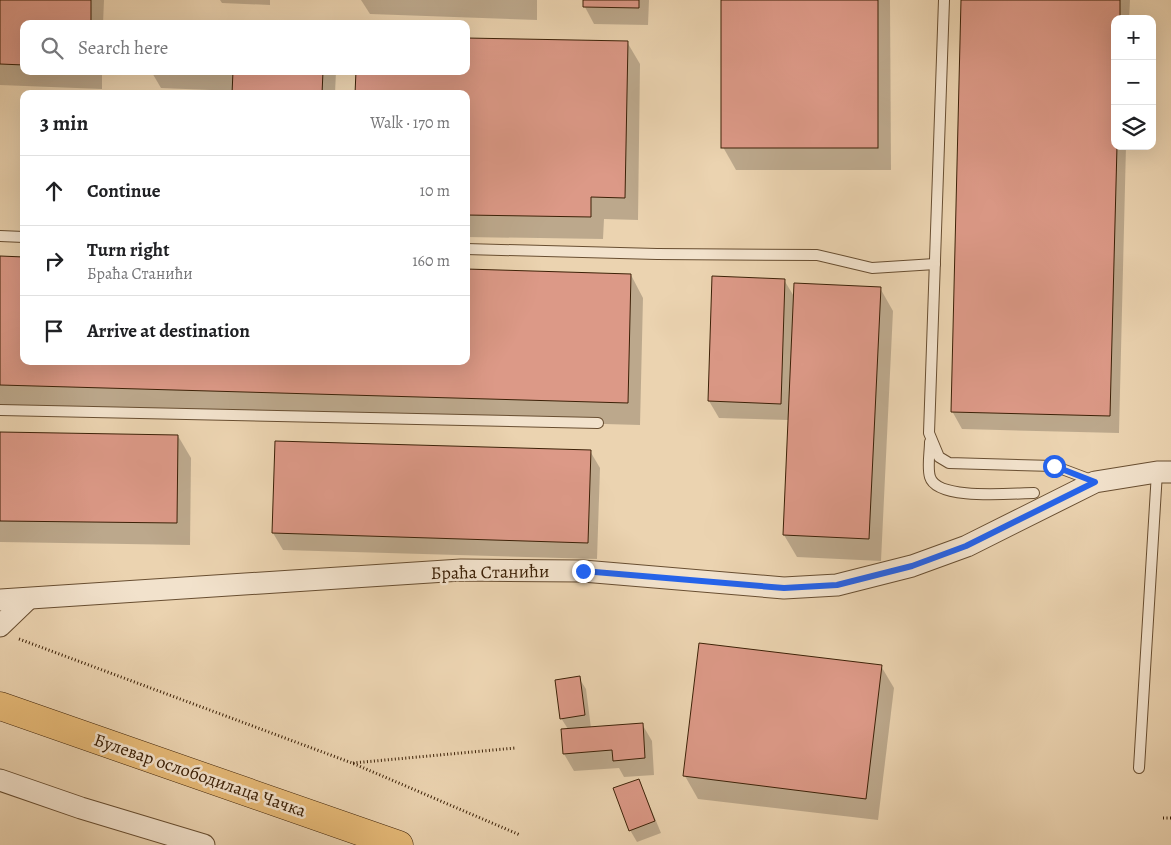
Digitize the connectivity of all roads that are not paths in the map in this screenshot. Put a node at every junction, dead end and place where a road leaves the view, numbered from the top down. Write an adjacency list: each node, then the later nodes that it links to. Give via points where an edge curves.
1 (944, 0): 5 (lane)
2 (0, 236): 3 (lane)
3 (20, 237)
4 (470, 248): 5 (lane, via 817,255 872,268)
5 (935, 264): 8 (lane)
6 (0, 410): 7 (lane)
7 (598, 423)
8 (929, 433): 10 (lane, via 939,457 949,463 1054,466); 11 (lane, via 930,478 938,487 955,493)
9 (1164, 472): 10 (street, Браћа Станићи); 16 (lane)
10 (1095, 482): 13 (street, Браћа Станићи, via 966,546 912,566 837,585 784,588 583,571 461,570)
11 (1034, 493)
12 (0, 600): 13 (street, Браћа Станићи)
13 (27, 600): 14 (street)
14 (0, 626)
15 (0, 706): 19 (main road, Булевар ослободилаца Чачка)
16 (1140, 768)
17 (0, 780): 18 (street)
18 (204, 845)
19 (399, 845)

